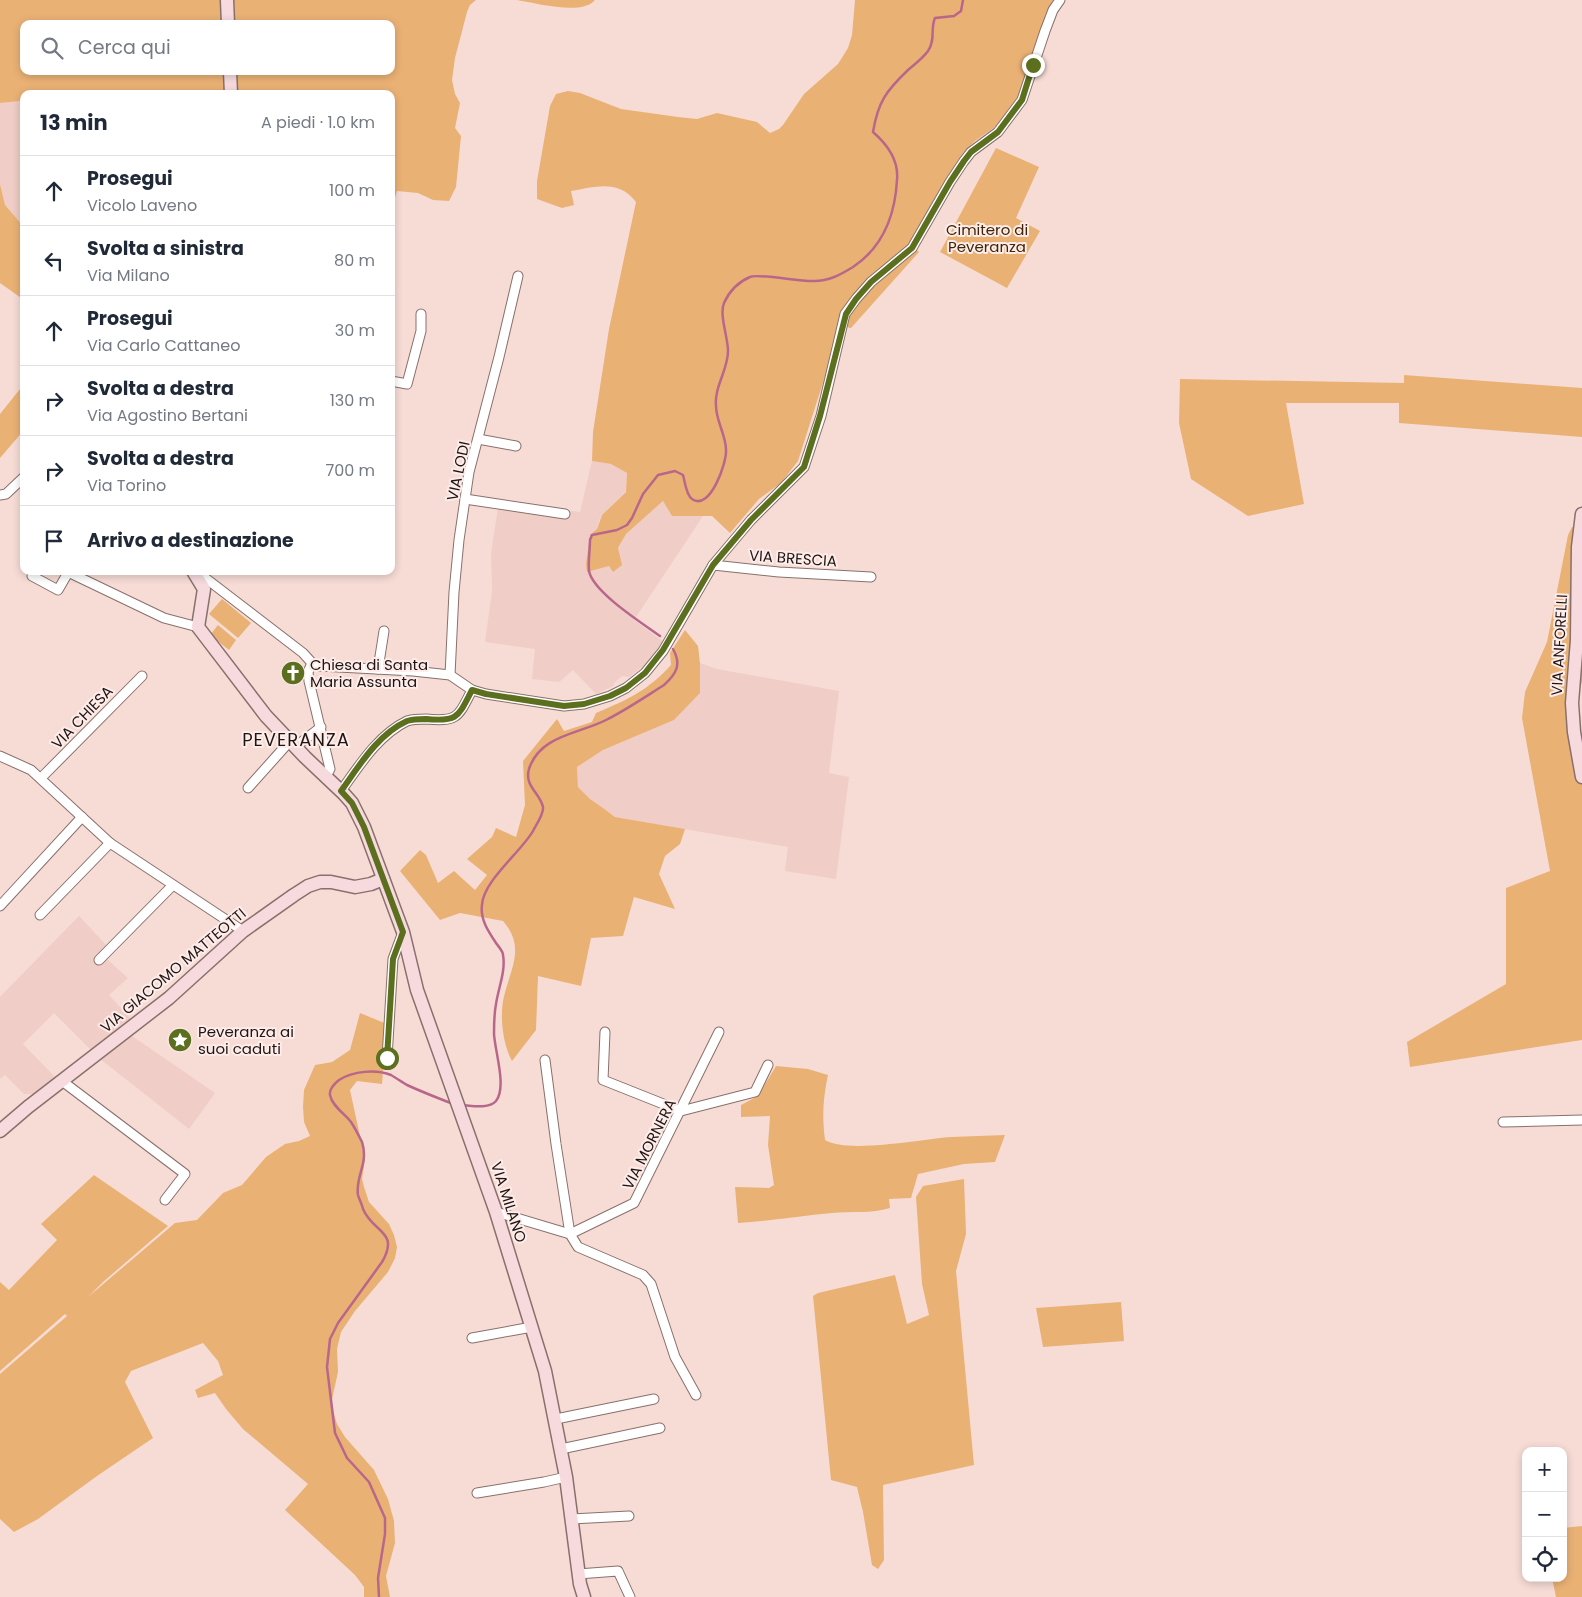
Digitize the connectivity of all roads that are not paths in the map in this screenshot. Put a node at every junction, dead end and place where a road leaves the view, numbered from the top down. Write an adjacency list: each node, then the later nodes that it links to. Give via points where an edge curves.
1 (226, 0): 3 (street)
2 (1060, 0): 16 (street, via 1045,31 1022,100 998,132 964,161 912,248 871,282 846,314 804,467 751,520)
3 (228, 20)
4 (230, 75): 5 (street)
5 (231, 90)
6 (518, 276): 9 (street, VIA LODI)
7 (421, 314): 8 (street, via 421,331 407,384)
8 (395, 382)
9 (478, 440): 10 (street); 13 (street, VIA LODI)
10 (516, 446)
11 (20, 481): 12 (street, via 6,494)
12 (0, 495)
13 (465, 499): 14 (street); 26 (street, VIA LODI, via 454,592)
14 (565, 514)
15 (1582, 514): 33 (street, VIA ANFORELLI, via 1572,704)
16 (713, 565): 21 (street, VIA BRESCIA); 28 (street, via 663,650 645,673 626,688 590,703 564,706)
17 (67, 575): 20 (street, via 58,590)
18 (75, 575): 22 (street, via 158,616)
19 (196, 575): 22 (street, via 204,589); 24 (street, via 204,577 304,653)
20 (32, 576)
21 (871, 577)
22 (198, 627): 30 (street, VIA MILANO, via 266,716)
23 (384, 631): 25 (street)
24 (312, 663): 25 (street); 29 (street, via 309,680)
25 (378, 670): 26 (street)
26 (450, 675): 28 (street)
27 (142, 676): 34 (street, VIA CHIESA)
28 (472, 690): 36 (street, via 457,716 440,721 408,721 382,739)
29 (321, 727): 30 (street); 32 (street, via 330,769)
30 (292, 744): 32 (street, VIA MILANO); 35 (street)
31 (0, 756): 34 (street)
32 (326, 776): 36 (street, VIA MILANO)
33 (1582, 777)
34 (41, 778): 37 (street)
35 (248, 788)
36 (341, 791): 39 (street, VIA MILANO, via 352,803 364,827)
37 (82, 817): 38 (street); 41 (street)
38 (110, 843): 40 (street); 42 (street)
39 (383, 879): 43 (street, VIA GIACOMO MATTEOTTI, via 355,887 332,882 308,886); 44 (street, VIA MILANO)
40 (173, 885): 43 (street); 45 (street)
41 (0, 906)
42 (40, 915)
43 (243, 931): 51 (street, VIA GIACOMO MATTEOTTI, via 169,998)
44 (403, 932): 48 (street, via 393,959); 57 (street, VIA MILANO, via 417,990)
45 (98, 960)
46 (604, 1032): 52 (street, via 603,1080)
47 (719, 1032): 52 (street, VIA MORNERA)
48 (387, 1058)
49 (545, 1060): 58 (street)
50 (768, 1065): 52 (street, via 755,1092)
51 (62, 1081): 55 (street, VIA GIACOMO MATTEOTTI); 56 (street, via 185,1174)
52 (682, 1111): 58 (street, VIA MORNERA, via 634,1203)
53 (1582, 1120): 54 (street)
54 (1503, 1122)
55 (0, 1131)
56 (165, 1200)
57 (496, 1212): 58 (street); 59 (street, VIA MILANO)
58 (570, 1234): 61 (street, via 578,1247 643,1275 651,1284 675,1357)
59 (532, 1327): 60 (street); 63 (street, VIA MILANO)
60 (472, 1338)
61 (696, 1395)
62 (654, 1399): 63 (street)
63 (556, 1419): 65 (street, VIA MILANO)
64 (660, 1428): 65 (street)
65 (561, 1449): 66 (street, VIA MILANO)
66 (566, 1477): 67 (street); 69 (street, VIA MILANO)
67 (477, 1493)
68 (628, 1516): 69 (street)
69 (571, 1519): 70 (street, VIA MILANO)
70 (578, 1574): 71 (street, VIA MILANO); 72 (street, via 618,1570)
71 (584, 1597)
72 (630, 1597)

